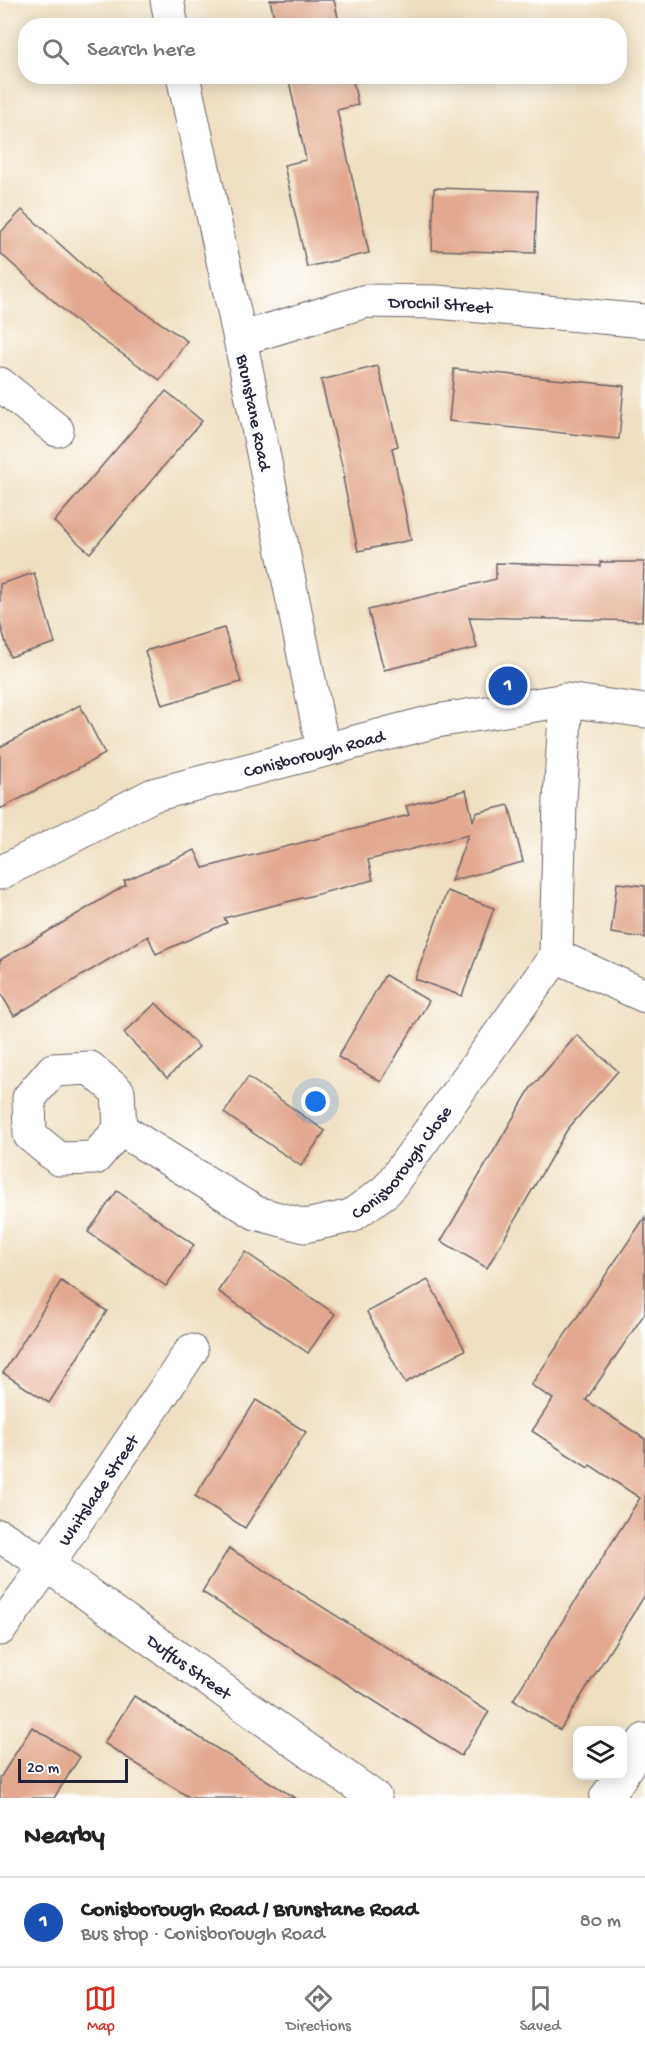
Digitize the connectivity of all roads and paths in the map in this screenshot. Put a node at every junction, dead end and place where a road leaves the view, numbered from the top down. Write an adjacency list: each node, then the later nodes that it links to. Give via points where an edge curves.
1 (167, 0): 2 (street)
2 (170, 18)
3 (185, 84): 5 (street, Brunstane Road)
4 (645, 321): 5 (street, Drochil Street, via 437,302 366,301)
5 (240, 339): 10 (street, Brunstane Road)
6 (0, 384): 7 (street)
7 (57, 430)
8 (566, 700): 9 (street, Conisborough Road); 10 (street, Conisborough Road, via 436,721); 12 (street)
9 (645, 711)
10 (323, 749): 11 (street, Conisborough Road, via 153,795)
11 (0, 873)
12 (556, 956): 13 (street); 14 (street, Conisborough Close, via 387,1190 351,1216 305,1226 256,1213)
13 (645, 996)
14 (120, 1129)
15 (191, 1351): 17 (street, Whitslade Street)
16 (0, 1536): 17 (street, Duffus Street)
17 (47, 1565): 18 (street, Whitslade Street); 22 (street, Duffus Street)
18 (0, 1629)
19 (645, 1740): 20 (street)
20 (627, 1767)
21 (618, 1780): 23 (street)
22 (375, 1798)
23 (606, 1798)

